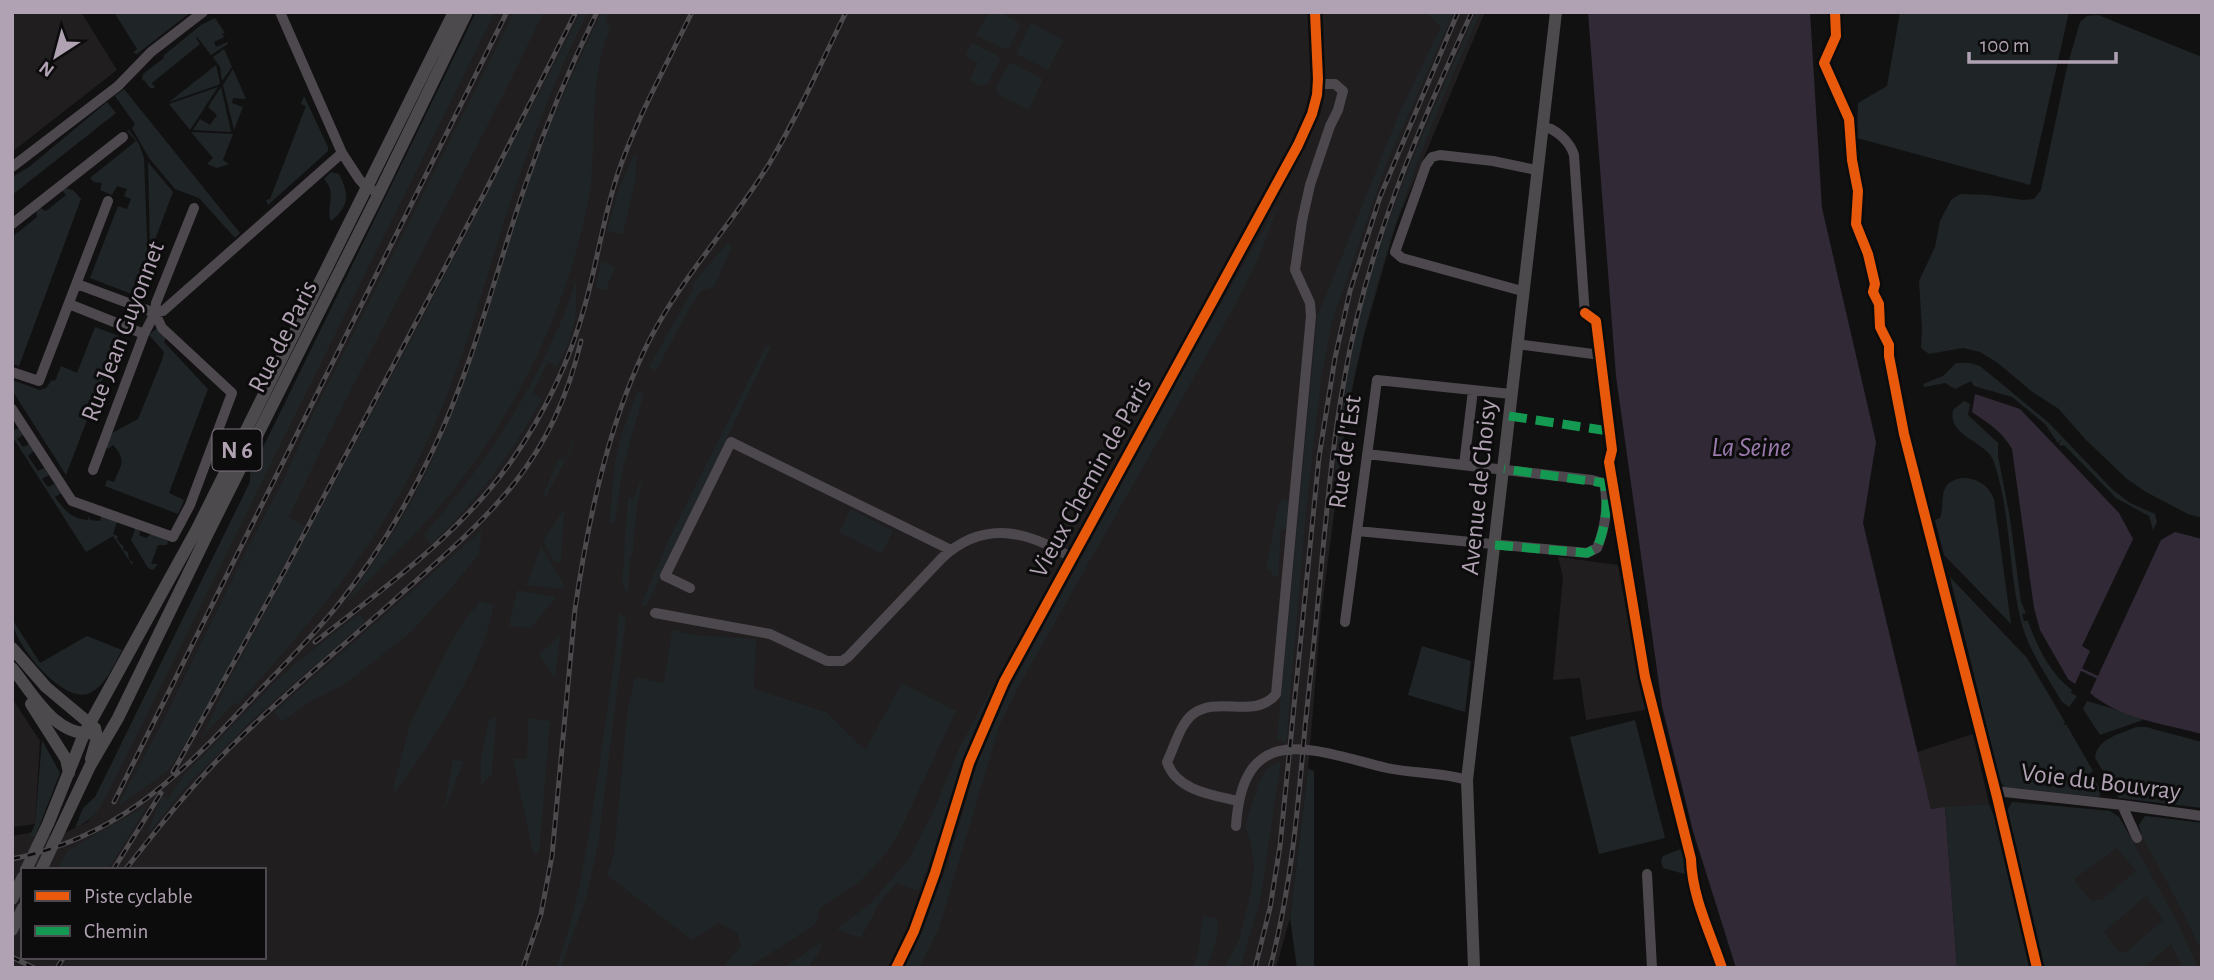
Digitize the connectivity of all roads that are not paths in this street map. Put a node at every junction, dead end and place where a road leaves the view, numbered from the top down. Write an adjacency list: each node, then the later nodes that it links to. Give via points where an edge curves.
1 (203, 12): 11 (street)
2 (454, 12): 13 (main road, Rue de Paris / N 6)
3 (467, 12): 14 (main road, Rue de Paris / N 6)
4 (1315, 12): 7 (street, Vieux Chemin de Paris)
5 (1556, 12): 8 (main road, Avenue de Choisy)
6 (284, 15): 10 (street)
7 (1318, 84): 37 (street, Vieux Chemin de Paris, via 1312,114 1293,156); 50 (street, via 1335,84 1343,91 1310,186 1296,270 1311,316 1276,694 1263,705 1208,707 1194,713 1167,762 1171,775 1186,786)
8 (1542, 127): 12 (main road, Avenue de Choisy); 22 (street, via 1550,127 1574,155)
9 (123, 137): 17 (street)
10 (342, 153): 13 (street); 21 (street, via 173,304)
11 (12, 167)
12 (1536, 170): 19 (main road, Avenue de Choisy); 19 (street, via 1493,161 1432,157 1395,252 1402,258)
13 (366, 187): 14 (street); 45 (main road, Rue de Paris / N 6, via 197,529)
14 (379, 193): 44 (main road, Rue de Paris / N 6)
15 (108, 201): 18 (street)
16 (194, 208): 21 (street, Rue Jean Guyonnet)
17 (12, 224)
18 (77, 284): 20 (street); 21 (street)
19 (1522, 291): 24 (main road, Avenue de Choisy)
20 (69, 304): 23 (street); 26 (street, via 39,381)
21 (155, 313): 23 (street, Rue Jean Guyonnet); 29 (street, via 162,328 232,393 190,505 173,537 72,501)
22 (1585, 316)
23 (144, 334): 33 (street, Rue Jean Guyonnet)
24 (1517, 344): 25 (street); 28 (main road, Avenue de Choisy)
25 (1593, 354)
26 (12, 372)
27 (1473, 390): 28 (street); 30 (street, Rue de l'Est, via 1377,380); 31 (street)
28 (1511, 394): 32 (main road, Avenue de Choisy)
29 (12, 409)
30 (1367, 454): 31 (street); 34 (street, Rue de l'Est)
31 (1464, 465): 32 (street)
32 (1503, 469): 35 (main road, Avenue de Choisy); 35 (street, via 1604,483 1607,497 1602,537 1597,548 1587,553)
33 (93, 470)
34 (1357, 530): 35 (street); 40 (street, Rue de l'Est)
35 (1495, 545): 48 (main road, Avenue de Choisy)
36 (951, 550): 37 (street, via 979,537 1010,532 1043,542); 38 (street, via 731,442 665,576); 39 (street, via 842,661 827,661 761,631)
37 (1072, 558): 62 (street, Vieux Chemin de Paris, via 985,721 935,873)
38 (691, 588)
39 (655, 613)
40 (1345, 622)
41 (12, 648): 45 (main road)
42 (12, 668): 45 (main road, via 58,722)
43 (12, 674): 47 (main road, via 66,759)
44 (118, 718): 45 (main road); 46 (main road, N 6)
45 (90, 729): 46 (main road, via 97,738); 47 (main road, N 6)
46 (90, 766): 56 (main road, N 6)
47 (69, 774): 55 (main road, N 6)
48 (1467, 780): 50 (street, via 1283,749 1257,762 1246,776); 63 (main road, Avenue de Choisy)
49 (1995, 791): 51 (street, Voie du Bouvray)
50 (1238, 801): 53 (street)
51 (2122, 805): 52 (street, Voie du Bouvray); 54 (street)
52 (2202, 816)
53 (1236, 826)
54 (2137, 838)
55 (27, 868)
56 (42, 868)
57 (1647, 874): 64 (street)
58 (21, 881): 59 (main road)
59 (12, 900)
60 (21, 912): 61 (main road)
61 (12, 930)
62 (896, 968)
63 (1474, 968)
64 (1653, 968)

